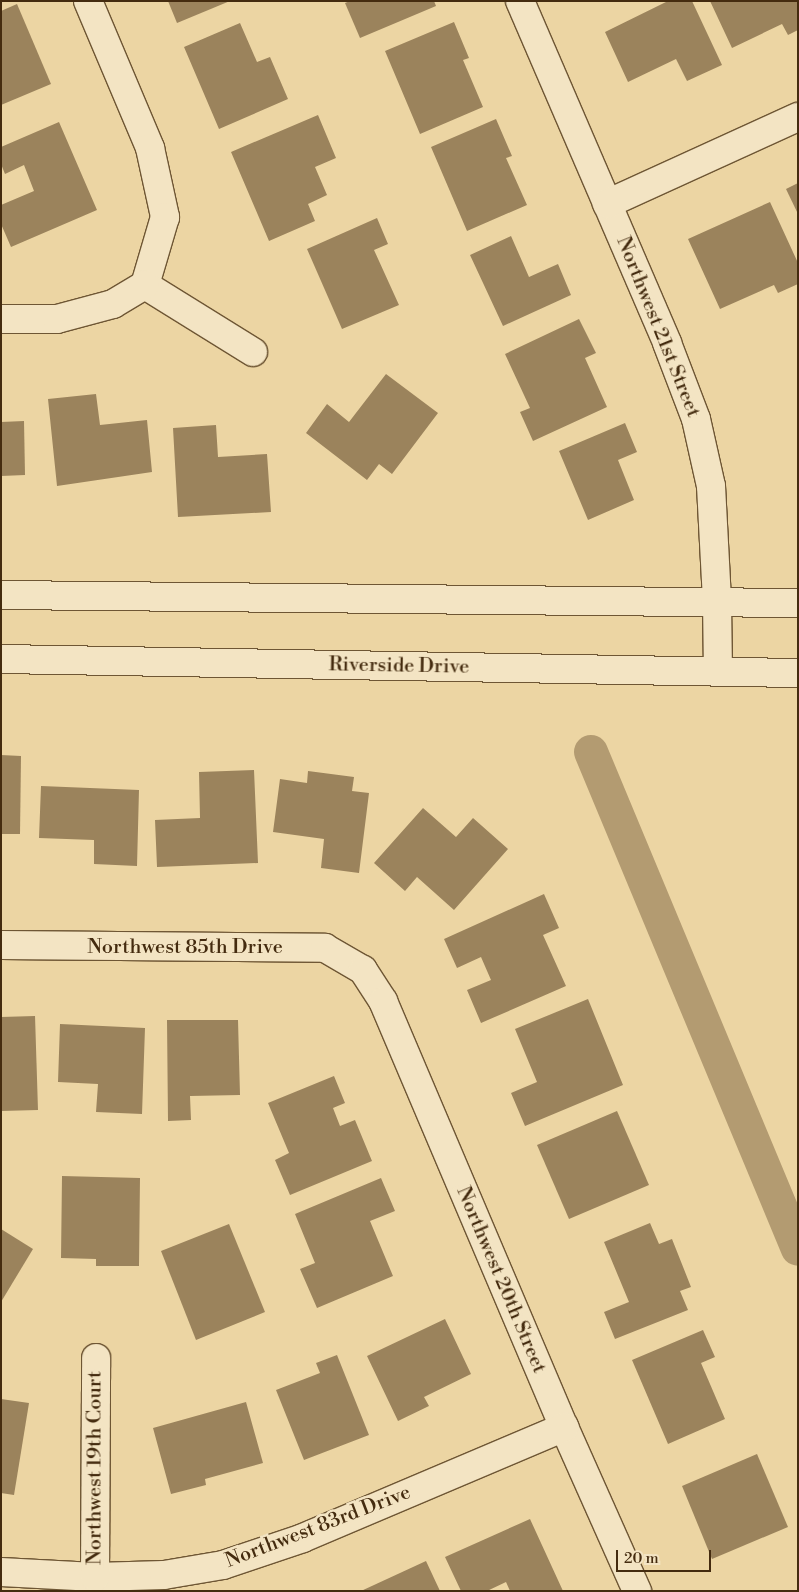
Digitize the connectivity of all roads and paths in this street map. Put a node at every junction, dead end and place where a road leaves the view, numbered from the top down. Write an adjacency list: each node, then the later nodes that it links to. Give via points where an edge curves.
1 (88, 1): 5 (street, via 150,148 165,217)
2 (520, 1): 4 (street, Northwest 21st Street)
3 (798, 117): 4 (street)
4 (608, 204): 9 (street, Northwest 21st Street, via 696,419 710,486)
5 (145, 285): 6 (street, via 113,304 56,319); 7 (street)
6 (1, 319)
7 (253, 352)
8 (1, 595): 9 (street)
9 (717, 601): 10 (street); 12 (street, Northwest 21st Street)
10 (798, 603)
11 (1, 659): 12 (street, Riverside Drive)
12 (718, 672): 13 (street, Riverside Drive)
13 (798, 672)
14 (1, 945): 15 (street, Northwest 85th Drive, via 325,948)
15 (363, 970): 17 (street, Northwest 20th Street, via 383,1001)
16 (96, 1358): 19 (street, Northwest 19th Court)
17 (564, 1427): 19 (street, Northwest 83rd Drive, via 304,1538 224,1565 164,1574); 20 (street, Northwest 20th Street)
18 (1, 1572): 19 (street, Northwest 83rd Drive)
19 (95, 1577)
20 (637, 1591)

